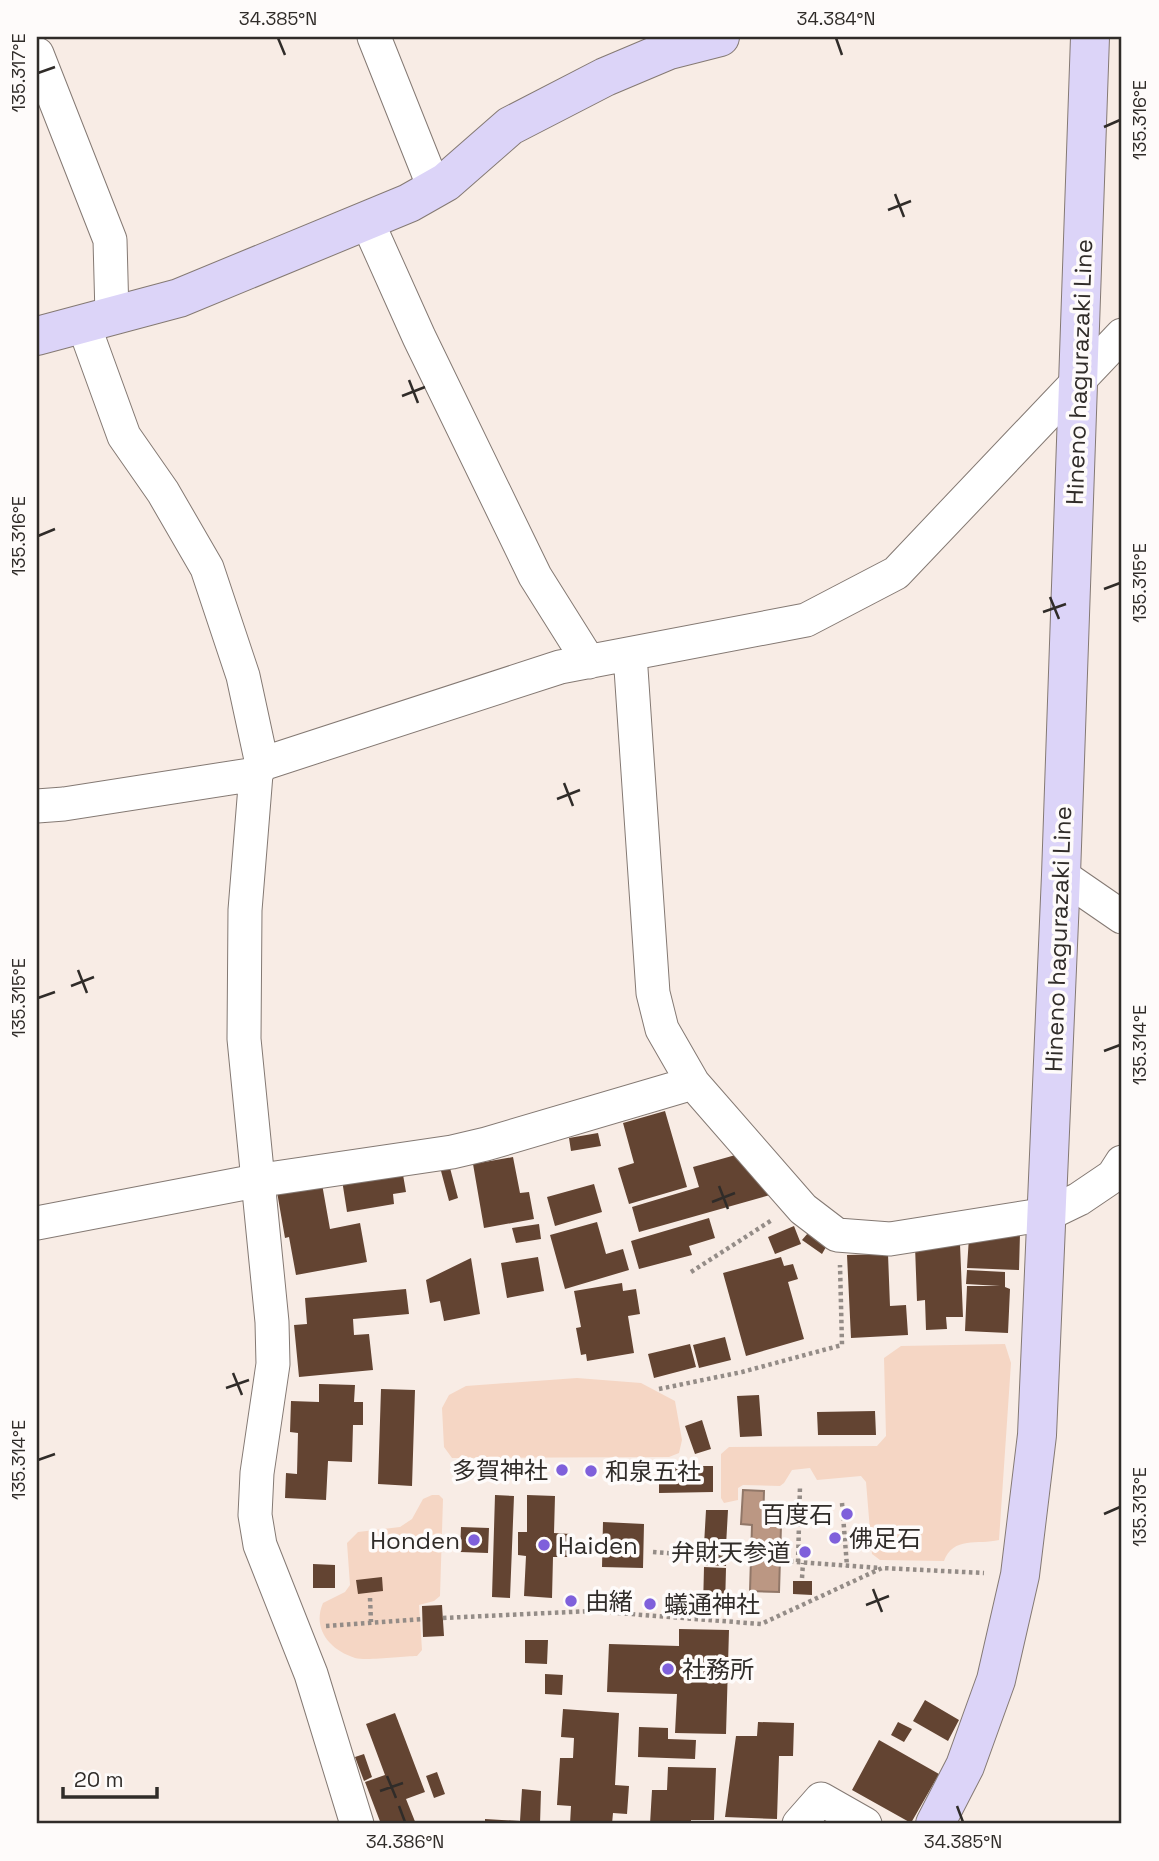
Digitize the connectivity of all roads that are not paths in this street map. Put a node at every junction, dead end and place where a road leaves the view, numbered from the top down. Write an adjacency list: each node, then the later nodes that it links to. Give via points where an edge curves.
1 (374, 37): 6 (street)
2 (720, 37): 4 (main road)
3 (1090, 37): 11 (main road, Hineno hagurazaki Line)
4 (654, 46): 6 (main road, via 510,126)
5 (37, 54): 8 (street, via 110,240)
6 (435, 190): 7 (main road)
7 (367, 220): 8 (main road, via 179,298); 13 (street, via 535,576)
8 (98, 319): 10 (main road); 14 (street, via 124,436 207,568 243,676)
9 (1122, 335): 11 (street)
10 (37, 336)
11 (1078, 381): 12 (street, via 896,573 806,620); 16 (main road, Hineno hagurazaki Line)
12 (630, 654): 13 (street); 18 (street, via 653,993 662,1029)
13 (589, 662): 14 (street, via 560,667)
14 (259, 769): 15 (street); 20 (street, via 245,910 244,1039)
15 (37, 806)
16 (1061, 875): 17 (street); 21 (main road, Hineno hagurazaki Line)
17 (1122, 917)
18 (693, 1083): 20 (street, via 452,1152); 21 (street, via 803,1209 840,1235 890,1239)
19 (1122, 1162): 21 (street, via 1113,1176)
20 (256, 1181): 22 (street); 23 (street, via 273,1364 255,1515 260,1545 310,1674)
21 (1048, 1214): 26 (main road, Hineno hagurazaki Line, via 1037,1435 1020,1575 996,1680 965,1766)
22 (37, 1223)
23 (358, 1824)
24 (799, 1824): 25 (street, via 821,1799)
25 (865, 1824)
26 (935, 1824)

